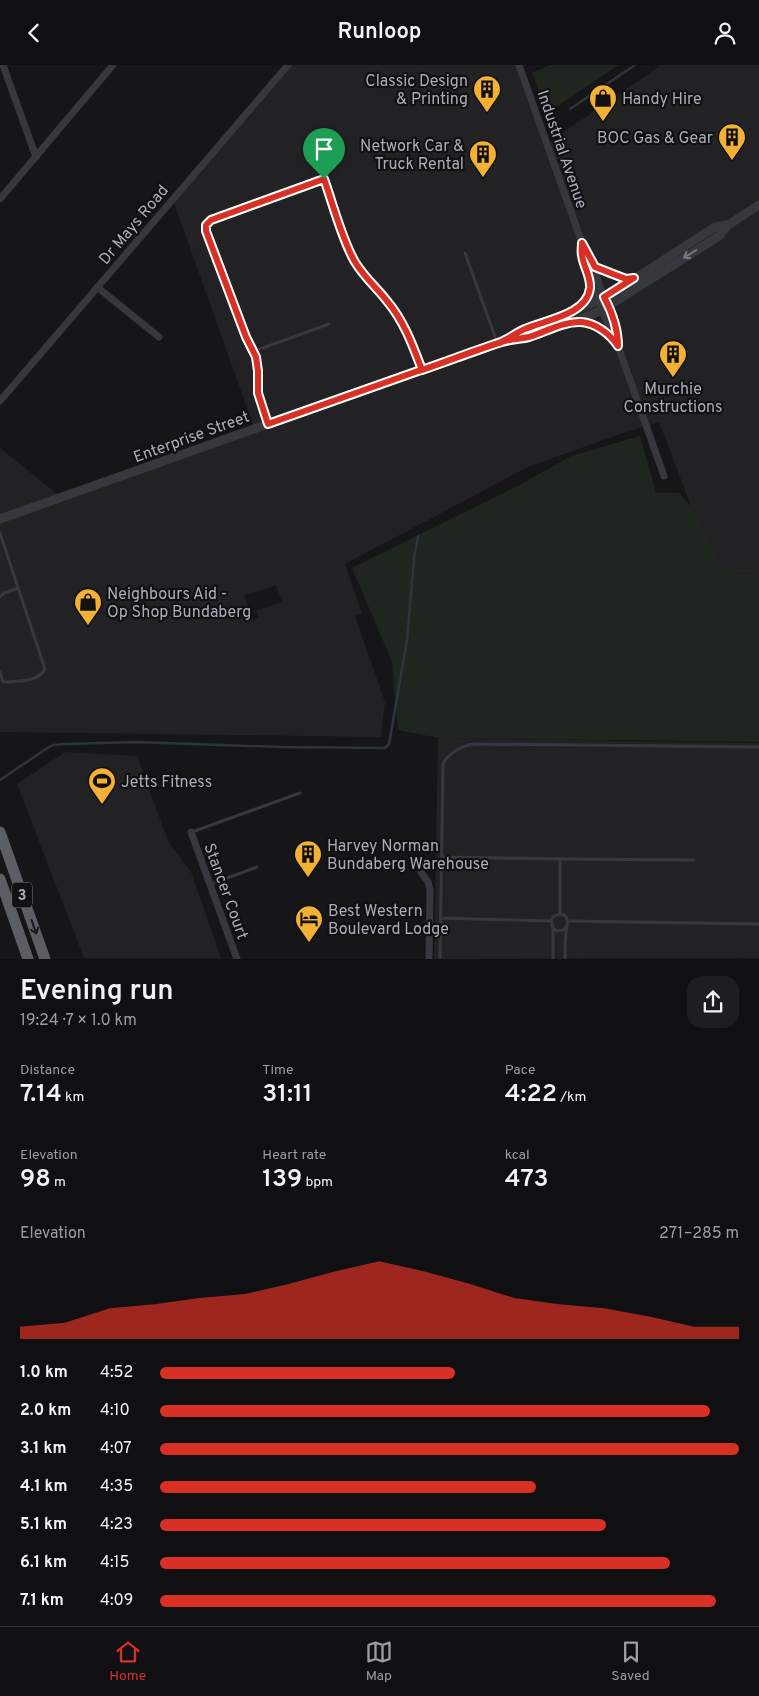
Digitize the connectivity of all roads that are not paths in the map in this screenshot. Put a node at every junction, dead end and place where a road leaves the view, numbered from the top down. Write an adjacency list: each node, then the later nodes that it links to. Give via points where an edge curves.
1 (3, 65): 6 (street)
2 (113, 65): 6 (street)
3 (288, 65): 16 (street, Dr Mays Road)
4 (519, 65): 11 (street, Industrial Avenue)
5 (316, 155): 7 (lane)
6 (36, 157): 8 (street)
7 (324, 179): 24 (lane, via 211,220 206,225); 25 (lane, via 354,260 397,315)
8 (0, 199)
9 (759, 205): 10 (street, Enterprise Street)
10 (728, 225): 15 (street, Enterprise Street, via 715,227); 17 (street, Enterprise Street, one-way to 17, via 719,236)
11 (582, 243): 13 (street, Industrial Avenue); 14 (street, Industrial Avenue, via 582,255)
12 (465, 253): 22 (lane)
13 (591, 263): 15 (street, via 598,269 626,279); 17 (street, Industrial Avenue)
14 (590, 278): 17 (street, Industrial Avenue); 18 (street, via 588,295)
15 (634, 278): 17 (street, Enterprise Street)
16 (97, 287): 21 (street); 26 (street, Dr Mays Road)
17 (603, 303): 18 (street, Enterprise Street); 19 (street, Enterprise Street); 23 (street, Industrial Avenue, via 618,334)
18 (575, 310): 22 (street, Enterprise Street, via 524,329)
19 (573, 322): 22 (street, Enterprise Street); 23 (street, via 594,325)
20 (329, 324): 24 (lane)
21 (159, 337)
22 (501, 342): 25 (street, Enterprise Street)
23 (616, 343): 28 (street, Industrial Avenue)
24 (254, 351): 27 (lane, via 258,393)
25 (422, 370): 27 (street, Enterprise Street)
26 (0, 401)
27 (268, 424): 29 (street, Enterprise Street)
28 (664, 476)
29 (0, 519)
30 (0, 533): 31 (lane)
31 (18, 588): 32 (lane); 34 (lane, via 45,669 41,675 26,680)
32 (0, 597)
33 (0, 672): 34 (lane)
34 (2, 682)
35 (759, 747): 40 (lane, via 468,744 448,756 443,765)
36 (300, 793): 38 (lane)
37 (0, 832): 39 (highway, 3)
38 (191, 832): 46 (street, Stancer Court)
39 (5, 845): 47 (highway, via 6,867 12,886 11,894); 55 (highway, 3, one-way to 55)
40 (442, 857): 41 (lane); 49 (lane)
41 (560, 859): 42 (lane); 48 (lane)
42 (694, 861)
43 (257, 867): 46 (lane)
44 (421, 872): 57 (street, via 430,890)
45 (0, 879): 47 (highway, 3)
46 (210, 885): 56 (street, Stancer Court)
47 (4, 900): 54 (highway, 3)
48 (560, 914): 50 (lane, via 554,915); 51 (lane)
49 (441, 918): 50 (lane); 58 (lane)
50 (551, 921): 53 (lane)
51 (567, 923): 52 (lane); 53 (lane, via 560,931); 60 (lane)
52 (759, 924)
53 (552, 928): 59 (lane)
54 (28, 959)
55 (45, 959)
56 (237, 959)
57 (429, 959)
58 (440, 959)
59 (553, 959)
60 (565, 959)

